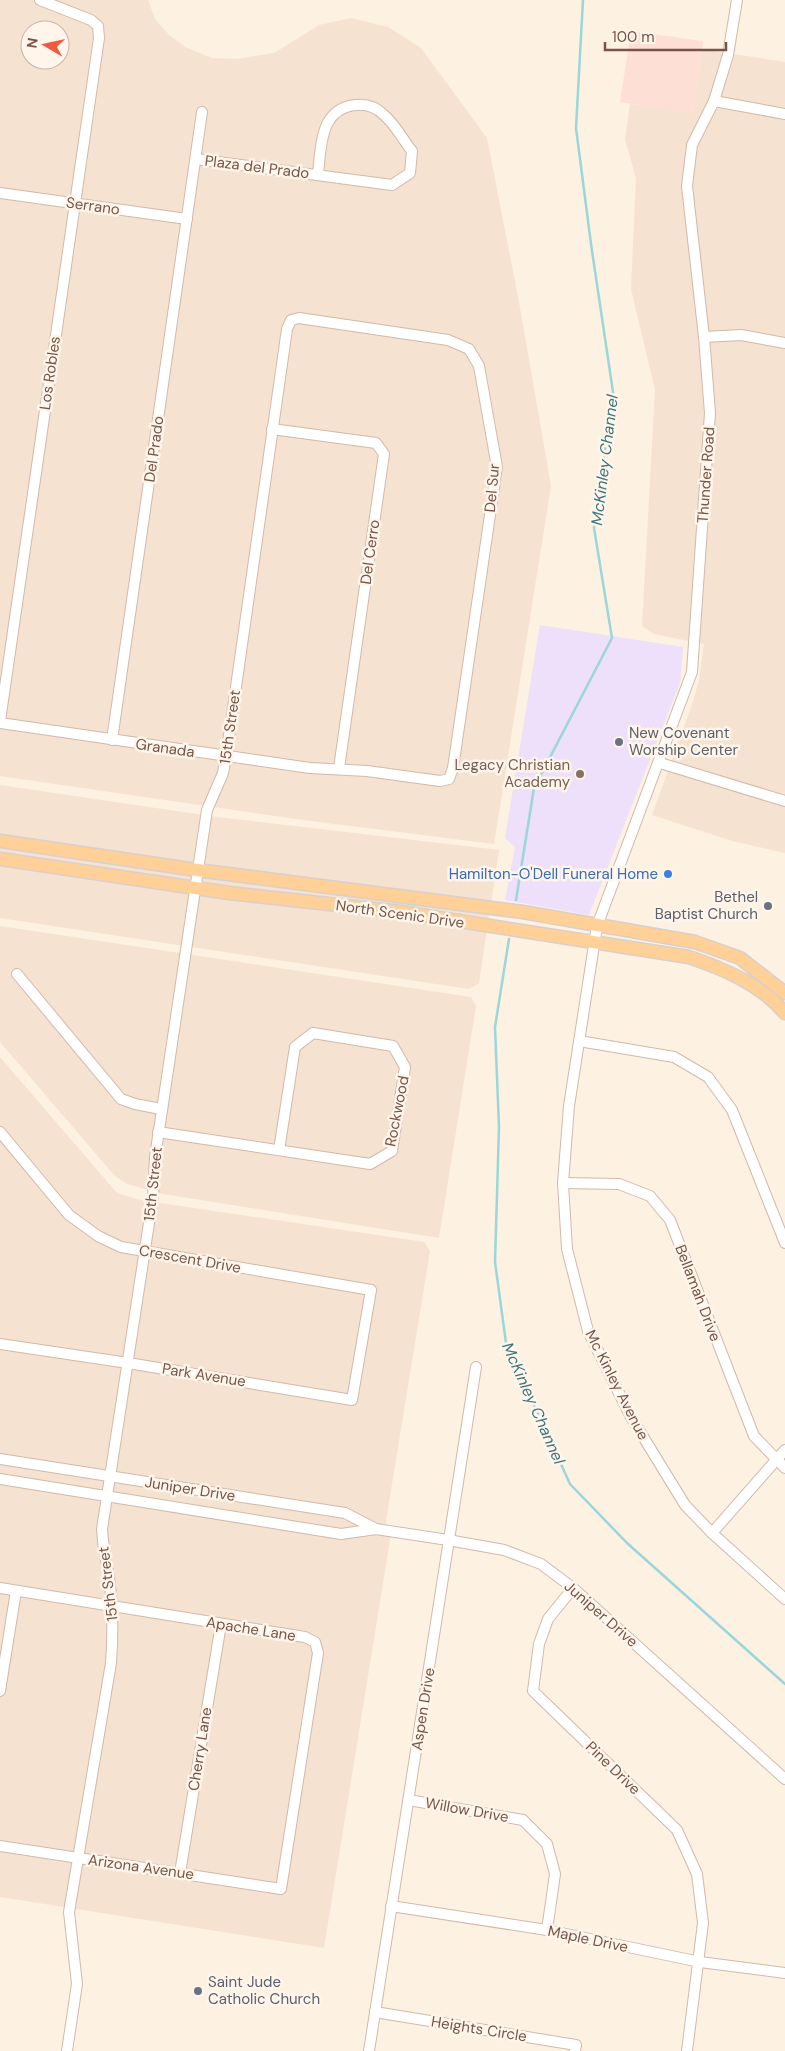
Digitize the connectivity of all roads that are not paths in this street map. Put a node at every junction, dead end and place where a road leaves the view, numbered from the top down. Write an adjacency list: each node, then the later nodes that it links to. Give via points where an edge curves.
1 (40, 0): 9 (street, Los Robles, via 91,20 98,26 99,38)
2 (737, 0): 3 (street, Thunder Road, via 728,55)
3 (714, 101): 5 (street); 12 (street, Thunder Road, via 692,146 687,186)
4 (202, 112): 6 (street, Del Prado)
5 (785, 114)
6 (196, 159): 7 (street, Plaza del Prado); 10 (street, Del Prado)
7 (318, 174): 7 (street, Plaza del Prado, via 392,185 410,173 412,151 384,114 366,104 346,106 330,117 322,137)
8 (0, 193): 9 (street, Serrano)
9 (75, 203): 10 (street, Serrano); 15 (street, Los Robles)
10 (187, 219): 16 (street, Del Prado)
11 (291, 320): 14 (street, 15th Street); 20 (street, Del Sur, via 300,318 448,340 469,350 478,366 497,467)
12 (704, 337): 13 (street, via 740,336); 18 (street, Thunder Road, via 710,413 692,672)
13 (785, 343)
14 (272, 429): 17 (street, 15th Street); 19 (street, Del Cerro, via 376,443 384,454)
15 (0, 722): 16 (street, Granada)
16 (112, 740): 17 (street, Granada)
17 (226, 757): 19 (street, Granada, via 310,768); 24 (street, 15th Street, via 223,773 207,810)
18 (660, 762): 21 (street); 28 (street, Thunder Road)
19 (339, 768): 20 (street, Granada, via 440,781)
20 (449, 779)
21 (785, 801)
22 (0, 841): 24 (main road, North Scenic Drive)
23 (0, 859): 25 (main road, North Scenic Drive)
24 (197, 870): 25 (street, 15th Street); 26 (main road, North Scenic Drive)
25 (195, 887): 27 (main road, North Scenic Drive); 34 (street, 15th Street)
26 (403, 898): 27 (street); 28 (main road, North Scenic Drive, via 523,912)
27 (401, 912): 29 (main road, North Scenic Drive)
28 (597, 926): 29 (street, Thunder Road); 31 (main road, North Scenic Drive, via 695,942 740,958)
29 (595, 941): 32 (main road, North Scenic Drive, via 689,957 722,968 754,986); 33 (street, Mc Kinley Avenue)
30 (17, 974): 34 (street, via 121,1099)
31 (785, 993)
32 (785, 1013)
33 (579, 1041): 38 (street, Mc Kinley Avenue, via 569,1106); 39 (street, via 674,1057 708,1077 732,1110)
34 (161, 1109): 36 (street, 15th Street)
35 (0, 1132): 40 (street, Crescent Drive, via 69,1215 82,1226 121,1247)
36 (158, 1132): 37 (street, Rockwood); 40 (street, 15th Street)
37 (279, 1150): 37 (street, Rockwood, via 370,1164 392,1151 405,1067 393,1046 313,1033 295,1047)
38 (563, 1183): 47 (street, Bellamah Drive, via 619,1184 650,1196 670,1220 754,1436); 53 (street, Mc Kinley Avenue, via 568,1249 588,1331 631,1417 685,1505)
39 (785, 1243)
40 (145, 1252): 42 (street, Crescent Drive, via 371,1290); 43 (street, 15th Street)
41 (0, 1344): 43 (street, Park Avenue)
42 (362, 1345): 43 (street, Park Avenue, via 352,1400)
43 (128, 1363): 49 (street, 15th Street)
44 (476, 1367): 54 (street, Aspen Drive)
45 (785, 1450): 47 (street)
46 (0, 1459): 49 (street, Juniper Drive)
47 (776, 1460): 48 (street, Bellamah Drive); 53 (street)
48 (785, 1468)
49 (110, 1477): 51 (street, 15th Street); 52 (street, Juniper Drive, via 345,1513)
50 (0, 1479): 51 (street, Juniper Drive)
51 (107, 1495): 52 (street, Juniper Drive, via 341,1534); 59 (street, 15th Street, via 102,1529 103,1552)
52 (376, 1529): 54 (street, Juniper Drive)
53 (712, 1532): 58 (street, Mc Kinley Avenue)
54 (448, 1540): 56 (street, Juniper Drive, via 504,1550 542,1564); 63 (street, Aspen Drive)
55 (0, 1588): 57 (street, Apache Lane)
56 (573, 1588): 62 (street, Juniper Drive); 70 (street, Pine Drive, via 548,1619 539,1644 533,1692 677,1830 697,1874 703,1923)
57 (16, 1591): 59 (street, Apache Lane); 61 (street)
58 (785, 1599)
59 (112, 1606): 60 (street, Apache Lane); 65 (street, 15th Street, via 111,1663)
60 (221, 1624): 66 (street, Cherry Lane); 67 (street, Apache Lane, via 305,1638 315,1642 318,1653)
61 (0, 1691)
62 (785, 1779)
63 (409, 1800): 68 (street, Aspen Drive); 69 (street, Willow Drive, via 523,1820 547,1844 555,1874)
64 (0, 1846): 65 (street, Arizona Avenue)
65 (78, 1858): 66 (street, Arizona Avenue); 73 (street, 15th Street, via 69,1912 77,1984)
66 (180, 1873): 67 (street, Arizona Avenue)
67 (281, 1889)
68 (391, 1906): 69 (street, Maple Drive); 72 (street, Aspen Drive)
69 (548, 1930): 70 (street, Maple Drive)
70 (700, 1962): 71 (street, Maple Drive); 76 (street)
71 (785, 1973)
72 (375, 2012): 74 (street, Aspen Drive); 75 (street, Heights Circle, via 576,2045)
73 (67, 2051)
74 (369, 2051)
75 (575, 2051)
76 (687, 2051)

